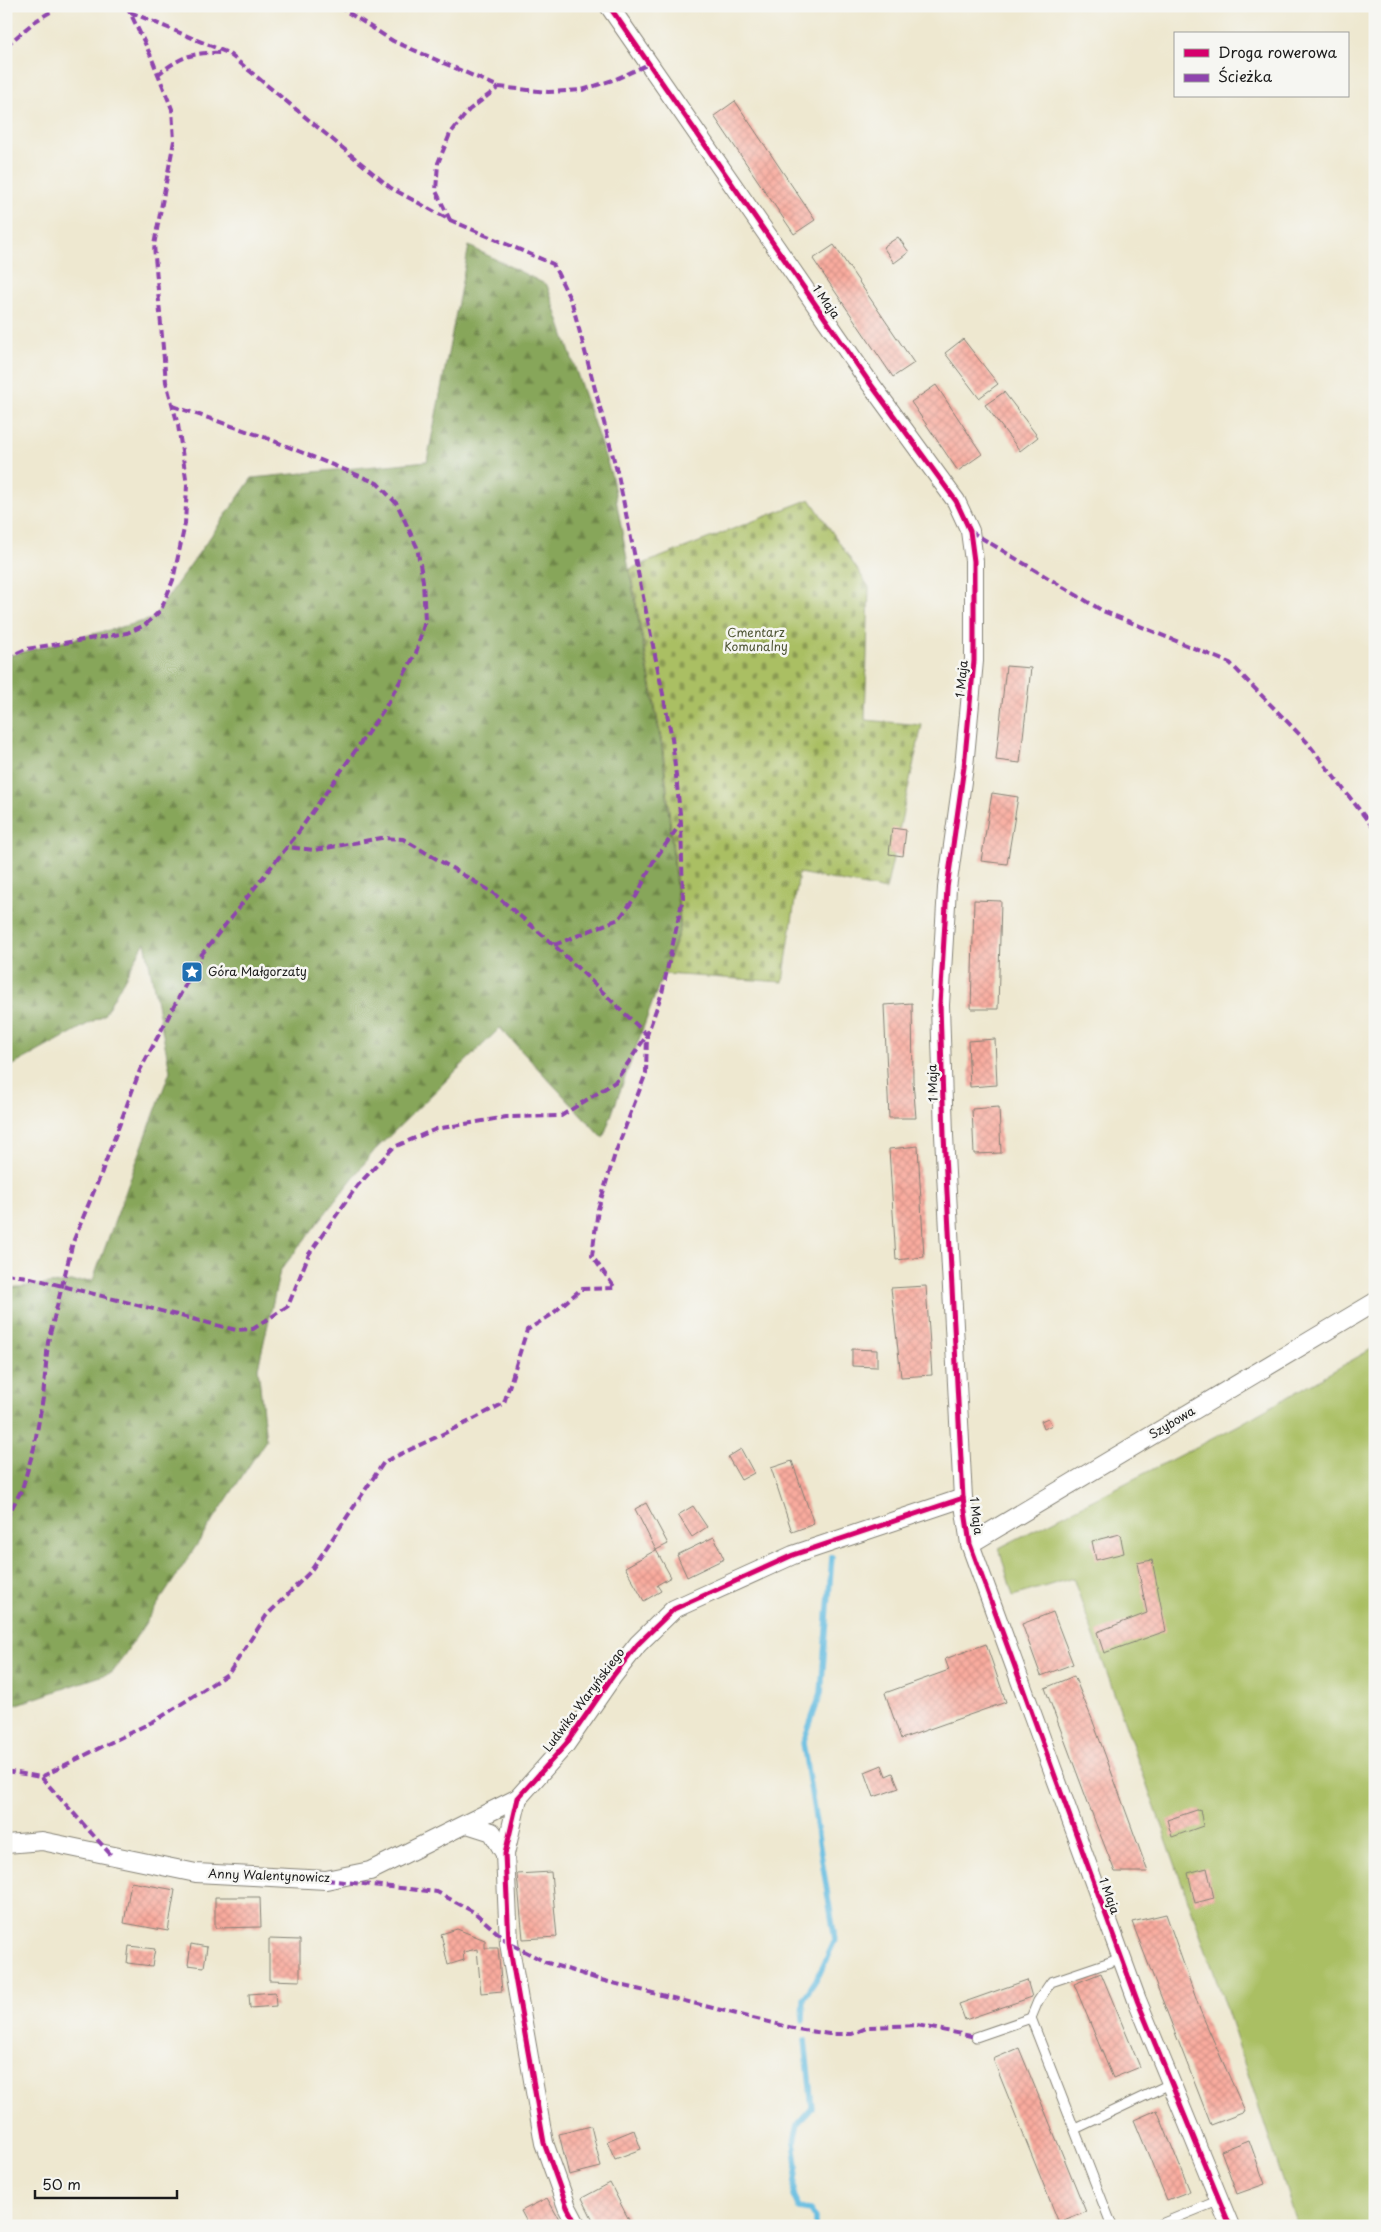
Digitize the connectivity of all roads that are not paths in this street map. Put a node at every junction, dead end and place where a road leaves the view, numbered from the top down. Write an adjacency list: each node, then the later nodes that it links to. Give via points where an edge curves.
1 (609, 6): 3 (street, 1 Maja, via 956,501 970,531 974,561 974,661 964,767 947,888 940,1005)
2 (1375, 1302): 4 (street, Szybowa)
3 (964, 1498): 4 (street, 1 Maja); 5 (street, Ludwika Waryńskiego, via 793,1554 674,1609 638,1644 566,1744)
4 (970, 1544): 9 (street, 1 Maja)
5 (518, 1798): 6 (street, Anny Walentynowicz); 8 (street, Ludwika Waryńskiego)
6 (467, 1824): 7 (street, Anny Walentynowicz, via 370,1871 326,1880 196,1873 42,1841); 8 (street, via 492,1832)
7 (6, 1844)
8 (505, 1854): 16 (street, Ludwika Waryńskiego, via 509,1943 544,2143)
9 (1122, 1958): 10 (lane, via 1051,1982); 12 (street, 1 Maja)
10 (1031, 2018): 11 (lane); 13 (lane)
11 (976, 2037)
12 (1172, 2083): 13 (lane); 14 (street, 1 Maja)
13 (1075, 2130): 17 (lane)
14 (1220, 2200): 15 (lane); 18 (street, 1 Maja)
15 (1160, 2225)
16 (577, 2226)
17 (1112, 2226)
18 (1230, 2226)

